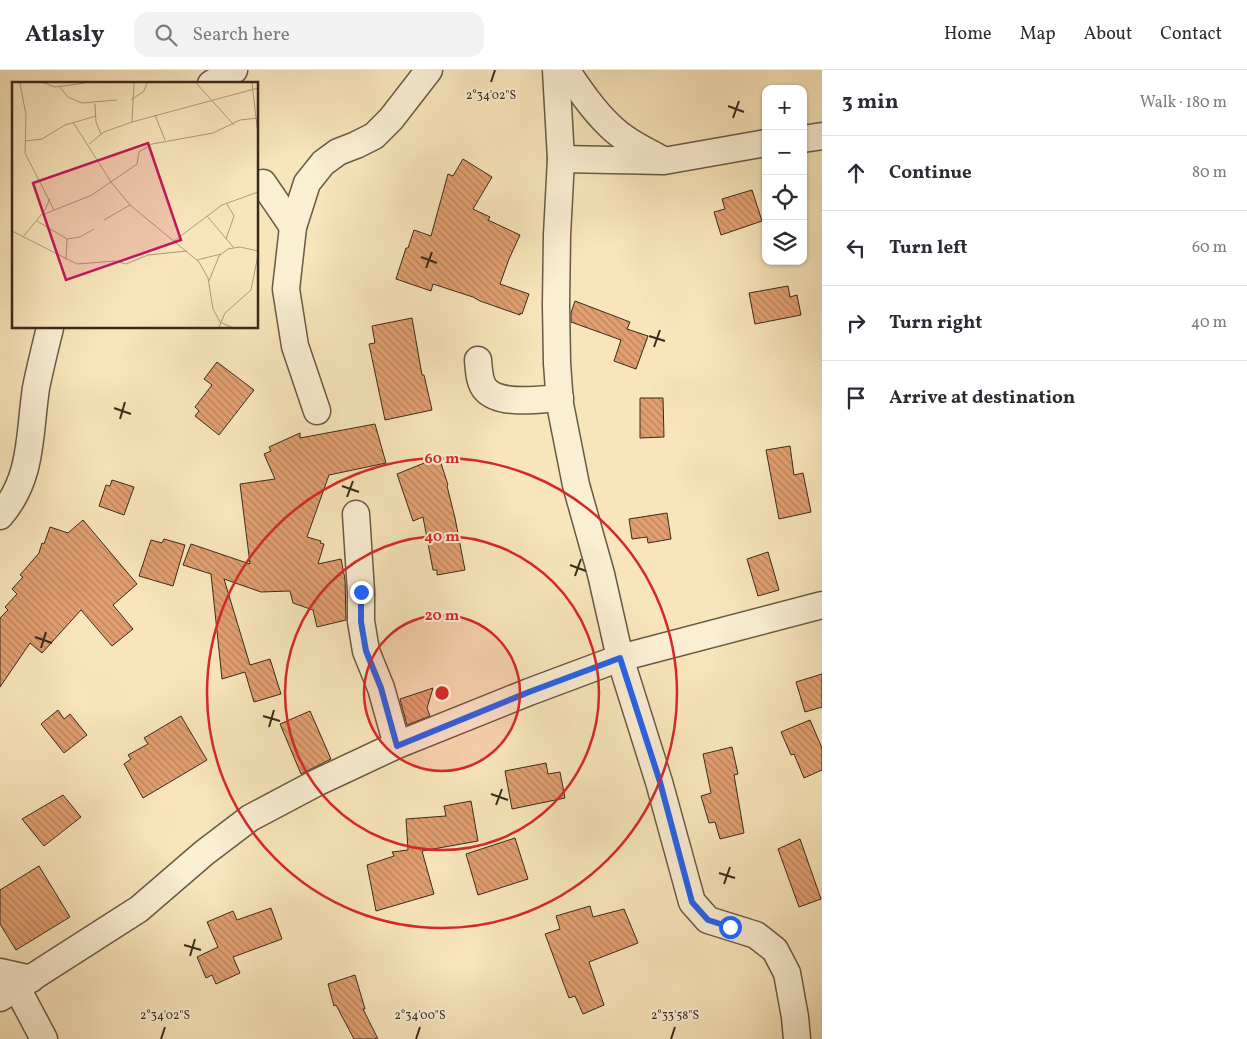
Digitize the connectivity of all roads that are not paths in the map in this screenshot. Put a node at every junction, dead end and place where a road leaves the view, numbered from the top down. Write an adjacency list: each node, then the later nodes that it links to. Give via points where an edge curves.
1 (234, 70): 5 (street)
2 (429, 70): 12 (street, via 374,136 338,152 323,163)
3 (556, 70): 9 (street)
4 (566, 70): 10 (street, via 610,126)
5 (214, 82)
6 (822, 136): 7 (street)
7 (807, 138)
8 (762, 144): 10 (street)
9 (561, 159): 10 (street); 16 (street, via 556,305)
10 (664, 161)
11 (260, 182): 12 (street); 13 (street)
12 (307, 183): 13 (street)
13 (293, 227): 17 (street, via 286,289 294,346)
14 (50, 329): 19 (street, via 36,388 28,458 20,486)
15 (478, 360): 16 (street, via 481,381 487,391 499,398)
16 (560, 398): 21 (street, via 576,485)
17 (317, 411)
18 (356, 514): 22 (street, via 362,629)
19 (0, 516)
20 (822, 605): 21 (street)
21 (620, 658): 22 (street); 25 (street, via 660,782 692,902 708,920 756,935 775,950 787,973)
22 (397, 746): 23 (street, via 250,818 139,909)
23 (12, 984): 24 (street)
24 (44, 1039)
25 (797, 1039)

